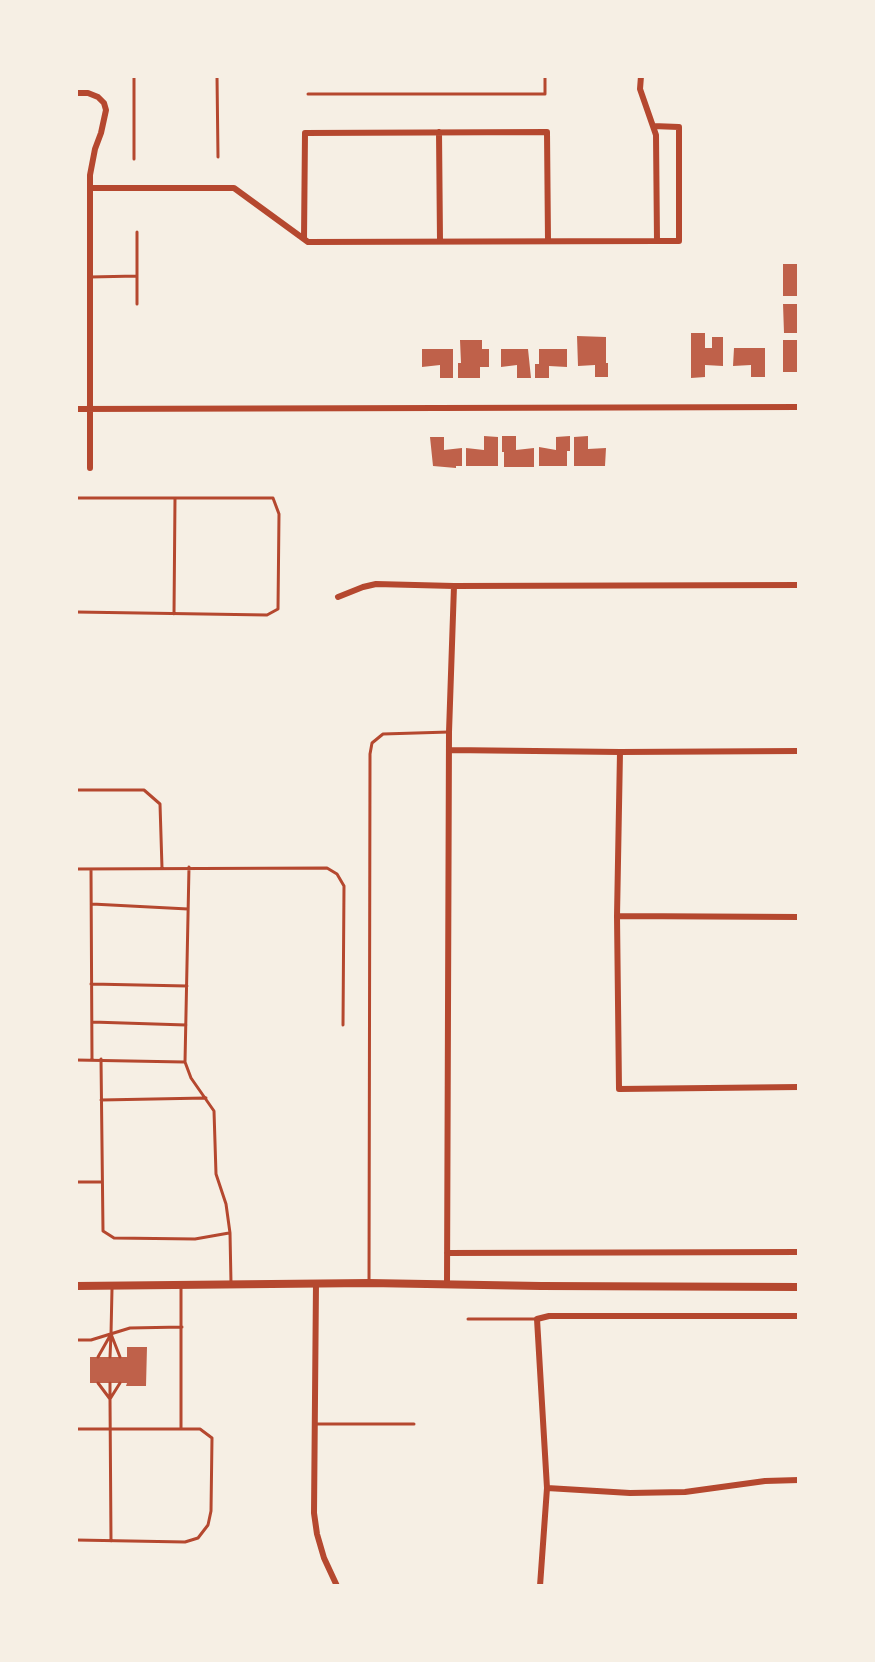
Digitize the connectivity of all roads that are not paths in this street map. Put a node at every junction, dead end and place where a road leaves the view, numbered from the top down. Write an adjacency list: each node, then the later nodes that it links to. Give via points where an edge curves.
1 (134, 76): 10 (lane)
2 (217, 76): 9 (lane)
3 (545, 76): 6 (lane, via 545,94)
4 (641, 76): 7 (street, via 640,89)
5 (76, 93): 11 (street, via 98,97 106,110)
6 (308, 94)
7 (653, 126): 16 (street); 16 (street, via 679,127 679,241)
8 (439, 132): 13 (street, via 305,133); 14 (street); 15 (street, via 547,132)
9 (218, 157)
10 (134, 159)
11 (90, 188): 13 (street, via 234,188); 18 (street)
12 (137, 232): 17 (lane)
13 (304, 239): 14 (street)
14 (440, 241): 15 (street)
15 (548, 241): 16 (street)
16 (657, 241)
17 (137, 276): 18 (lane); 19 (lane)
18 (90, 277): 22 (street)
19 (137, 304)
20 (799, 407): 22 (street)
21 (76, 409): 22 (street)
22 (90, 409): 23 (street)
23 (90, 468)
24 (76, 498): 25 (lane)
25 (175, 498): 30 (lane); 30 (lane, via 273,498 279,514 278,609 267,615)
26 (799, 585): 27 (street)
27 (454, 586): 28 (street, via 376,584); 31 (street)
28 (338, 597)
29 (76, 612): 30 (lane)
30 (174, 614)
31 (449, 732): 32 (street); 63 (lane, via 383,734 372,743 370,754)
32 (449, 750): 34 (street); 60 (street)
33 (799, 751): 34 (street)
34 (620, 752): 42 (street)
35 (76, 790): 37 (lane, via 144,790 160,804)
36 (189, 867): 37 (lane); 41 (lane); 48 (lane, via 327,868 337,874 344,886)
37 (162, 868): 39 (lane)
38 (76, 869): 39 (lane)
39 (91, 869): 40 (lane)
40 (91, 904): 41 (lane); 44 (lane)
41 (188, 909): 45 (lane)
42 (617, 916): 43 (street); 53 (street, via 619,1089)
43 (799, 917)
44 (91, 984): 45 (lane); 46 (lane)
45 (187, 986): 47 (lane)
46 (92, 1022): 47 (lane); 51 (lane)
47 (186, 1025): 52 (lane)
48 (343, 1025)
49 (101, 1059): 51 (lane); 52 (lane); 55 (lane)
50 (76, 1060): 51 (lane)
51 (92, 1060)
52 (185, 1062): 54 (lane)
53 (799, 1087)
54 (206, 1098): 55 (lane); 58 (lane, via 214,1111 216,1174)
55 (101, 1100): 57 (lane)
56 (76, 1182): 57 (lane)
57 (102, 1182): 58 (lane, via 103,1231 114,1238 195,1239)
58 (230, 1233): 61 (lane)
59 (799, 1252): 60 (street)
60 (447, 1253): 64 (street)
61 (231, 1283): 62 (street); 65 (street)
62 (316, 1283): 63 (street); 82 (street)
63 (369, 1283): 64 (street)
64 (447, 1283): 68 (street)
65 (181, 1284): 66 (street); 72 (lane)
66 (112, 1285): 67 (street); 73 (lane)
67 (76, 1286)
68 (799, 1287)
69 (799, 1316): 71 (street)
70 (468, 1319): 71 (lane)
71 (537, 1319): 88 (street)
72 (182, 1327): 73 (lane, via 130,1328); 86 (lane)
73 (111, 1334): 74 (lane); 75 (lane); 76 (lane); 77 (lane)
74 (76, 1340)
75 (98, 1357)
76 (110, 1357)
77 (120, 1357)
78 (98, 1383): 81 (lane)
79 (110, 1383): 81 (lane)
80 (120, 1383): 81 (lane)
81 (110, 1399): 85 (lane)
82 (316, 1424): 83 (lane); 91 (street, via 314,1513)
83 (414, 1424)
84 (76, 1429): 85 (lane)
85 (111, 1429): 86 (lane); 90 (lane)
86 (181, 1429): 90 (lane, via 200,1429 212,1438 208,1525 198,1538 185,1542)
87 (799, 1480): 88 (street, via 685,1492)
88 (547, 1488): 92 (street)
89 (76, 1540): 90 (lane)
90 (111, 1541)
91 (337, 1586)
92 (540, 1586)

